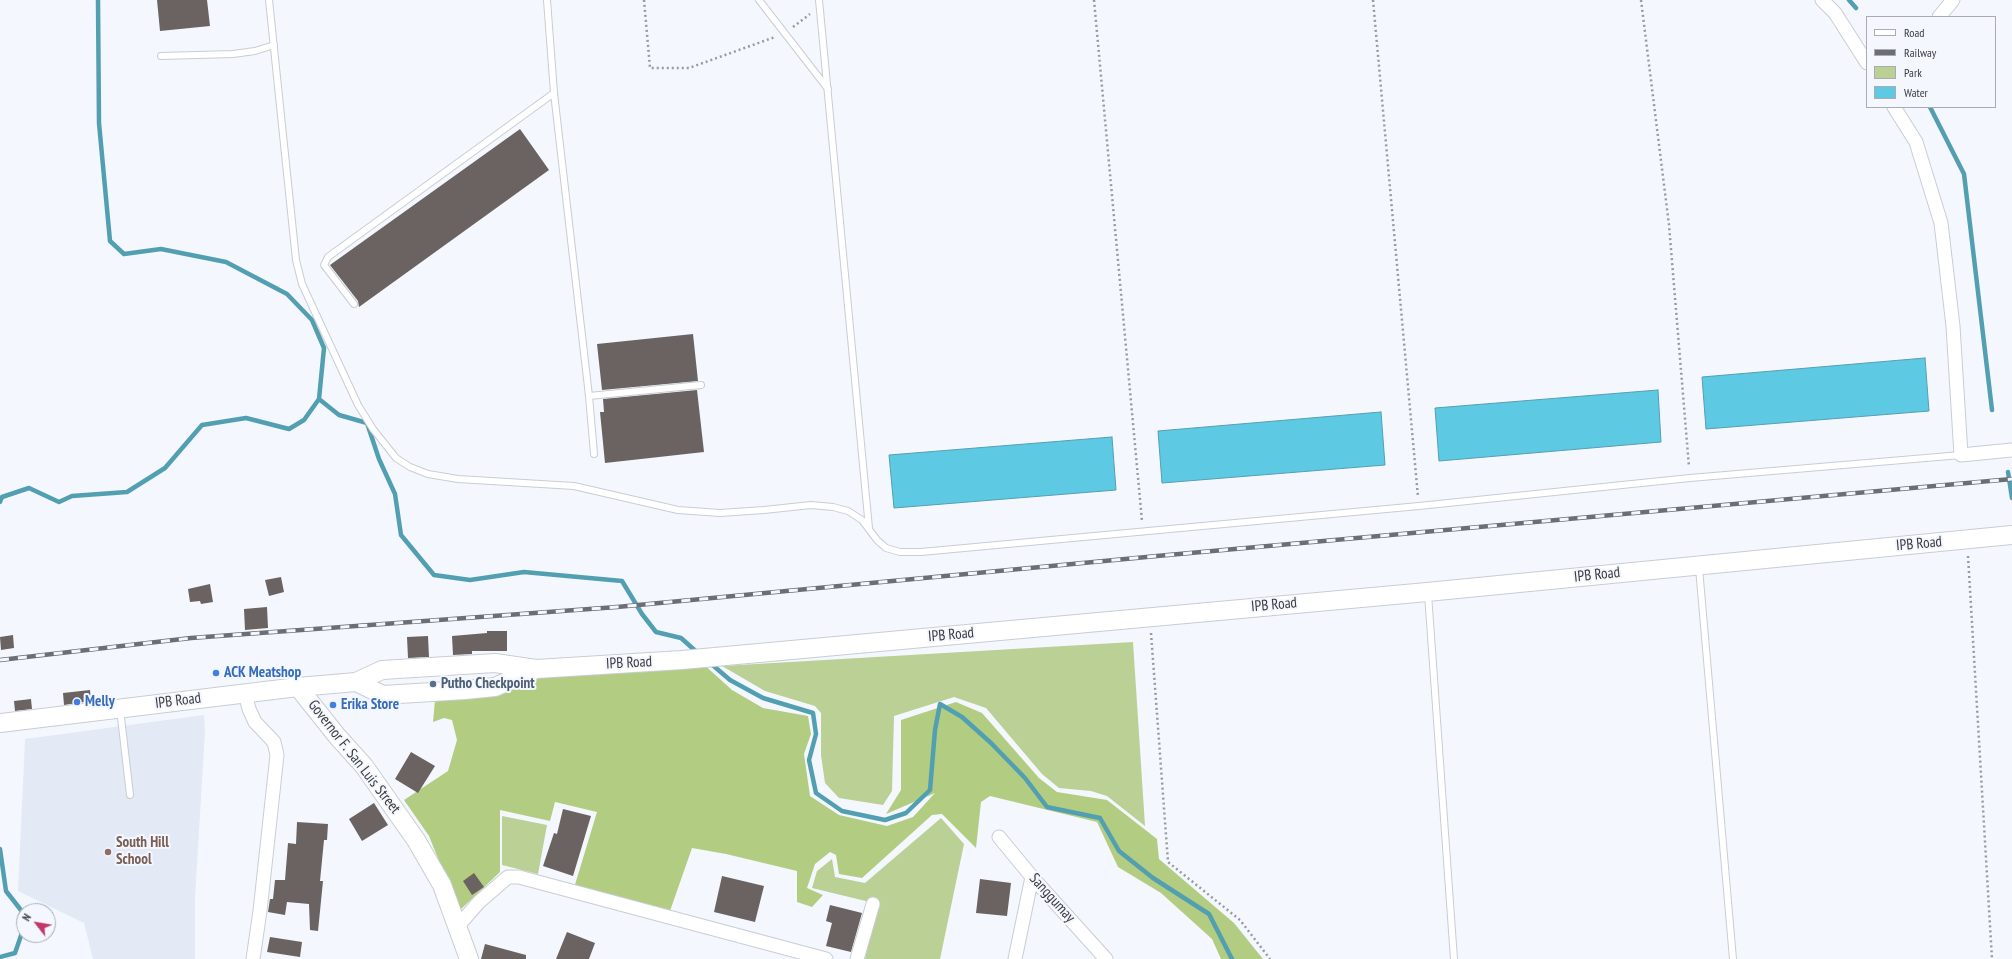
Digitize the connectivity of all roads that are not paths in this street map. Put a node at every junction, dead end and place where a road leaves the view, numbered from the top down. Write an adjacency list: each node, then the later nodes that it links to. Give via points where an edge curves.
1 (269, 0): 8 (lane)
2 (547, 0): 12 (lane)
3 (759, 0): 11 (lane)
4 (1822, 0): 10 (street, via 1835,13)
5 (1953, 0): 7 (street)
6 (820, 3): 11 (lane)
7 (1940, 16)
8 (274, 45): 9 (lane, via 233,54); 20 (lane, via 296,260 302,284 358,405 396,458 428,474 458,479 574,486 678,510 720,512 811,505 833,507 848,511)
9 (161, 56)
10 (1866, 61)
11 (828, 90): 20 (lane)
12 (554, 93): 14 (lane, via 328,257 324,264); 16 (lane)
13 (1895, 108): 19 (street, via 1916,142 1941,223 1953,326)
14 (354, 304)
15 (701, 385): 16 (lane)
16 (589, 396): 18 (lane)
17 (2012, 450): 19 (street)
18 (594, 454)
19 (1960, 455): 20 (lane, via 1690,478 921,552 900,552 886,548)
20 (869, 528)
21 (2012, 535): 22 (street, IPB Road)
22 (1698, 565): 23 (street, IPB Road); 42 (lane)
23 (1427, 592): 24 (street, IPB Road, via 763,653); 41 (lane)
24 (536, 669): 25 (street, IPB Road, via 495,663 382,670); 25 (street, IPB Road, via 495,687 465,690 383,694)
25 (356, 682): 26 (street, IPB Road)
26 (298, 686): 27 (street, IPB Road); 34 (street, Governor F. San Luis Street, via 364,766 404,822 442,885)
27 (245, 693): 28 (street, IPB Road); 35 (street, via 255,722 274,742 277,755)
28 (120, 708): 29 (street, IPB Road); 30 (lane)
29 (4, 722)
30 (130, 795)
31 (999, 836): 32 (street, Sanggumay)
32 (1032, 877): 39 (street); 40 (street, Sanggumay)
33 (874, 904): 38 (street)
34 (458, 926): 36 (street, Governor F. San Luis Street); 37 (street, via 479,902 508,877 519,876)
35 (253, 959)
36 (469, 959)
37 (826, 959)
38 (857, 959)
39 (1015, 959)
40 (1106, 959)
41 (1454, 959)
42 (1733, 959)

